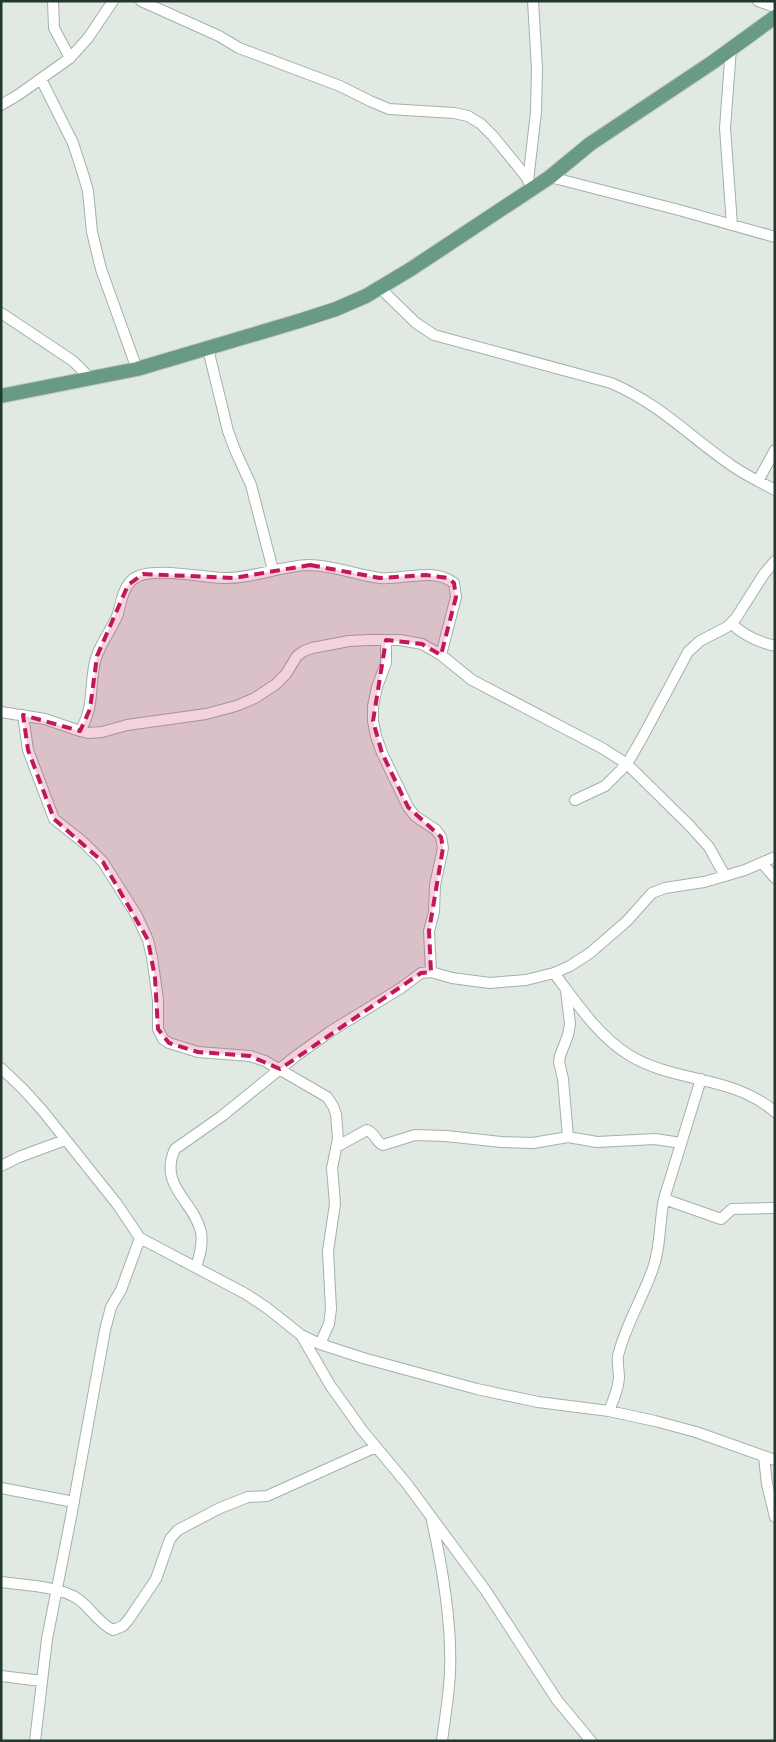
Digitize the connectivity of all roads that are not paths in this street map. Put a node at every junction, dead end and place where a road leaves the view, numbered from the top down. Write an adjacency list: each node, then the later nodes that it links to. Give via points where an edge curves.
1 (53, 1): 9 (street, via 54,28)
2 (114, 1): 9 (street)
3 (141, 1): 13 (street, via 239,48 340,86 389,109 468,116 487,130)
4 (534, 1): 13 (street, via 537,69)
5 (758, 1): 6 (street)
6 (775, 7)
7 (775, 17): 8 (main road)
8 (731, 48): 12 (main road, via 590,144); 14 (street, via 725,128)
9 (70, 58): 10 (street)
10 (41, 79): 11 (street); 19 (street, via 73,143 88,191 92,232 101,268)
11 (1, 105)
12 (550, 177): 13 (main road); 14 (street)
13 (530, 184): 16 (main road)
14 (732, 224): 15 (street)
15 (775, 237)
16 (380, 288): 18 (main road, via 336,309); 23 (street, via 416,324 434,335 611,383 628,391 668,415)
17 (1, 313): 20 (street, via 73,361)
18 (208, 350): 19 (main road); 26 (street, via 228,431 251,485)
19 (137, 369): 20 (main road)
20 (90, 378): 21 (main road)
21 (1, 396)
22 (775, 450): 23 (street)
23 (758, 481): 24 (street)
24 (775, 490)
25 (775, 561): 27 (street)
26 (273, 570): 30 (street, via 310,565 380,578 426,575 448,578 454,583 456,597); 33 (street, via 234,578 143,574 133,579 97,656 92,674 90,709)
27 (731, 623): 29 (street, via 750,637); 34 (street, via 688,652)
28 (386, 640): 30 (street, via 422,644); 33 (street, via 326,644 304,651 276,684 236,706 102,732); 40 (street, via 386,663 373,706 376,736 408,807 415,816 436,830 443,848 429,931)
29 (775, 646)
30 (441, 655): 34 (street, via 472,680 571,731)
31 (1, 712): 32 (street)
32 (24, 715): 33 (street); 44 (street, via 28,750 54,819 103,862 148,940 159,1033 169,1043 180,1047 198,1052 250,1056)
33 (80, 732)
34 (626, 764): 35 (street, via 605,786); 38 (street, via 689,825 708,847)
35 (575, 800)
36 (775, 856): 37 (street)
37 (762, 863): 38 (street); 39 (street)
38 (725, 876): 41 (street, via 665,888 652,894 590,953)
39 (775, 878)
40 (430, 972): 41 (street, via 490,983 526,980); 44 (street, via 421,973)
41 (554, 973): 42 (street)
42 (566, 989): 45 (street, via 611,1042 630,1056); 47 (street, via 570,1024 559,1062)
43 (1, 1068): 48 (street, via 23,1088)
44 (280, 1069): 50 (street, via 327,1097 336,1114); 55 (street, via 175,1149 171,1158 170,1170 176,1188 200,1231 202,1244)
45 (701, 1079): 46 (street, via 747,1094); 49 (street)
46 (775, 1112)
47 (568, 1137): 49 (street, via 597,1142 655,1140); 50 (street, via 532,1143 415,1136 383,1145 367,1130)
48 (65, 1140): 51 (street); 54 (street)
49 (681, 1143): 52 (street)
50 (336, 1147): 57 (street, via 332,1168 335,1204 328,1251 331,1309 329,1324)
51 (1, 1166)
52 (664, 1199): 53 (street, via 721,1218 732,1208); 58 (street, via 653,1270 618,1357 618,1388)
53 (775, 1208)
54 (140, 1238): 55 (street); 62 (street, via 104,1330)
55 (196, 1266): 56 (street, via 260,1303)
56 (301, 1335): 57 (street); 59 (street, via 330,1385)
57 (320, 1344): 58 (street, via 478,1389 538,1402)
58 (609, 1411): 60 (street, via 655,1420)
59 (376, 1447): 63 (street); 66 (street, via 267,1496 248,1497 220,1508 178,1530 170,1539 156,1579 129,1620 117,1629 104,1625 74,1596)
60 (770, 1458): 64 (street, via 767,1484)
61 (1, 1488): 62 (street)
62 (74, 1502): 66 (street)
63 (432, 1518): 70 (street, via 448,1627 450,1672); 71 (street, via 486,1591 557,1700)
64 (775, 1518)
65 (1, 1582): 66 (street)
66 (56, 1590): 68 (street)
67 (1, 1676): 68 (street)
68 (42, 1681): 69 (street)
69 (35, 1741)
70 (442, 1741)
71 (591, 1741)

